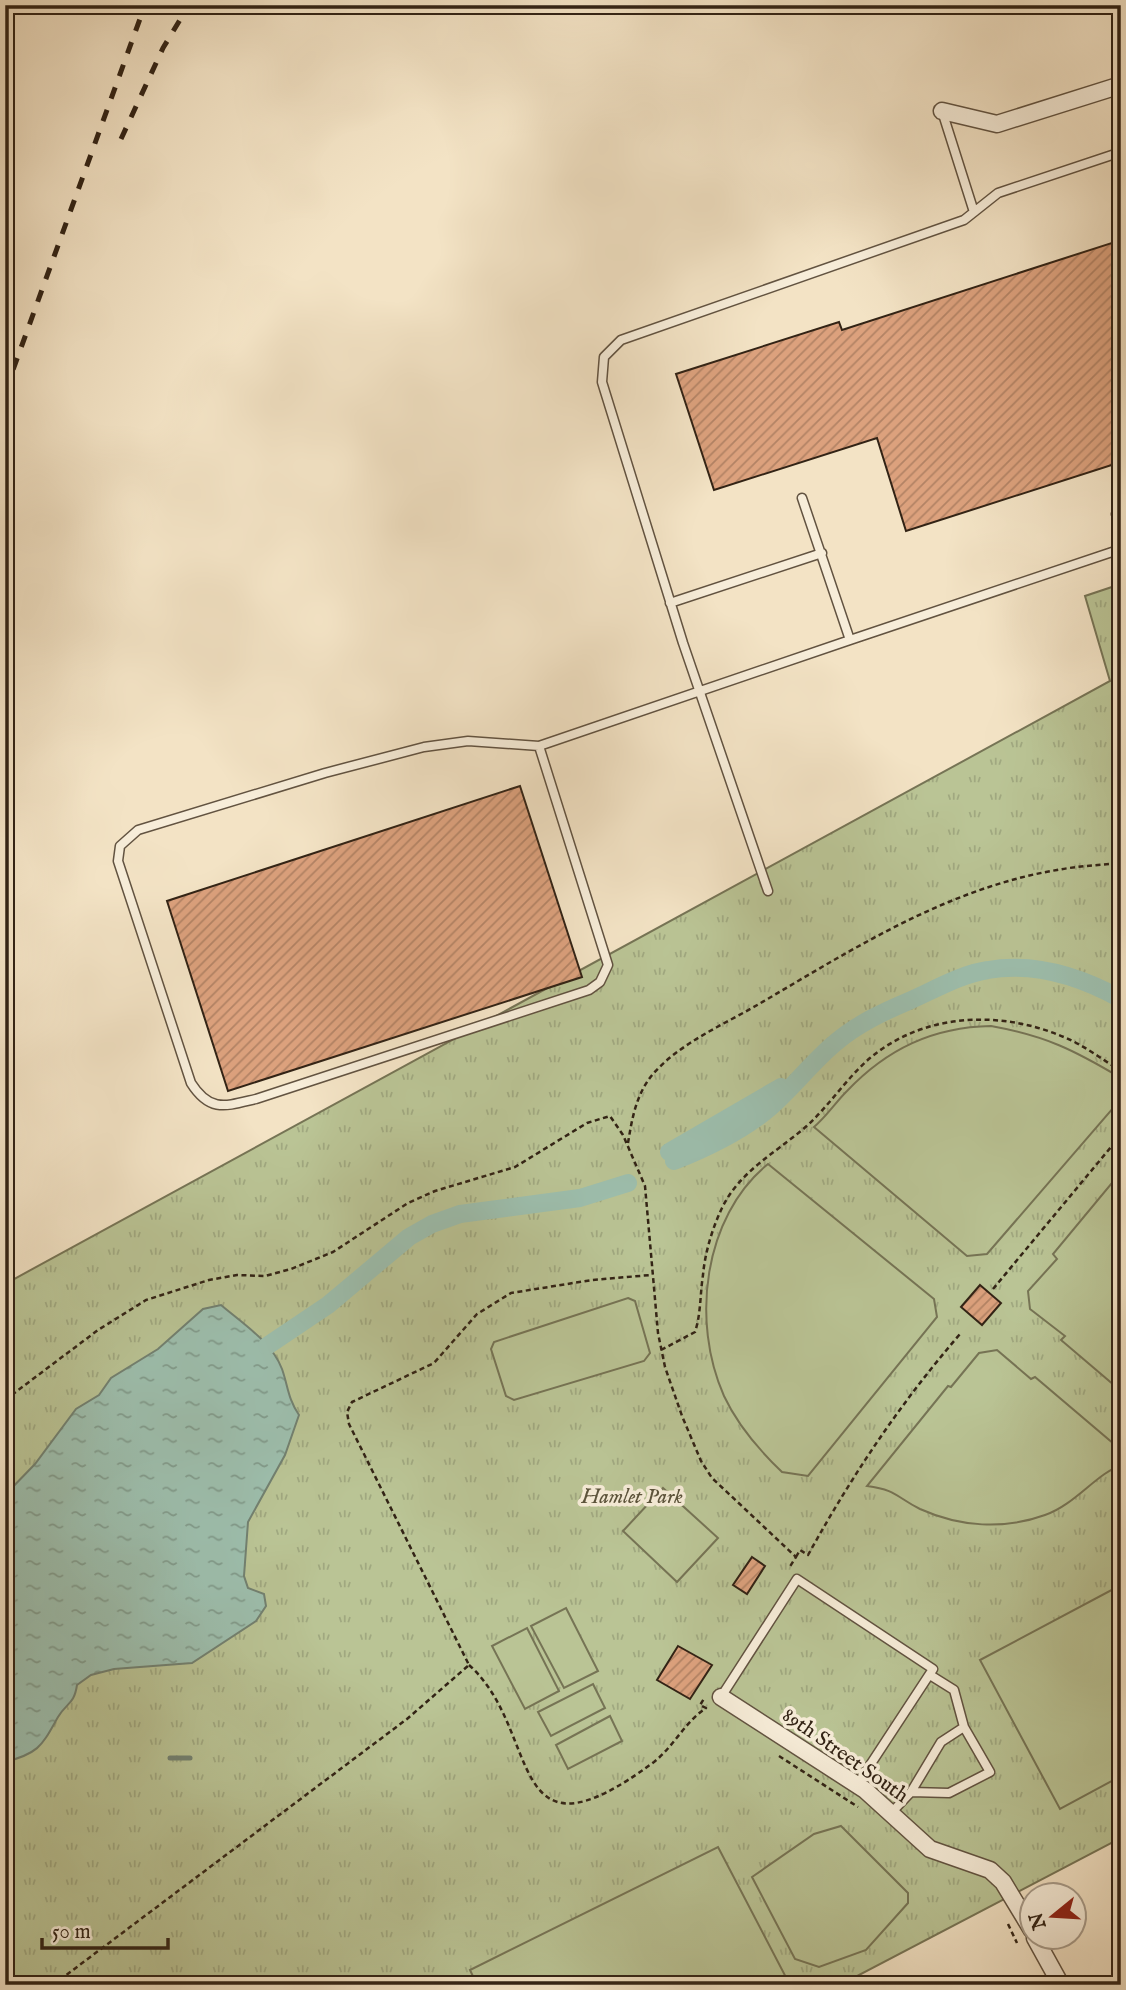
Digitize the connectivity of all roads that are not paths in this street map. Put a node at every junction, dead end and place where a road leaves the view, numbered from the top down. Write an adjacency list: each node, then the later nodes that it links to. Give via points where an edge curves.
1 (1121, 85): 2 (street, via 998,124)
2 (942, 111): 4 (lane)
3 (1121, 152): 4 (lane, via 998,193)
4 (974, 212): 10 (lane, via 964,220 621,340 604,357 602,382)
5 (802, 498): 9 (lane)
6 (1121, 502): 7 (lane, via 1116,514)
7 (1121, 527)
8 (1121, 549): 11 (lane)
9 (822, 554): 10 (lane); 11 (lane)
10 (670, 603): 12 (lane)
11 (850, 640): 12 (lane)
12 (699, 691): 13 (lane); 14 (lane)
13 (539, 746): 13 (lane, via 468,741 424,747 138,830 120,846 118,861 191,1083 200,1097 221,1107 256,1099 589,990 600,982 608,965)
14 (768, 891)
15 (930, 1675): 16 (lane, via 933,1669 797,1579); 17 (lane, via 954,1690); 18 (lane)
16 (714, 1695): 18 (street, 89th Street South)
17 (964, 1727): 19 (lane, via 941,1742); 19 (lane, via 990,1772 949,1793)
18 (857, 1785): 20 (street, 89th Street South)
19 (911, 1792): 20 (lane)
20 (891, 1812): 21 (street, 89th Street South, via 930,1849 990,1870)
21 (1018, 1908)
22 (1043, 1952): 23 (street)
23 (1061, 1985)

